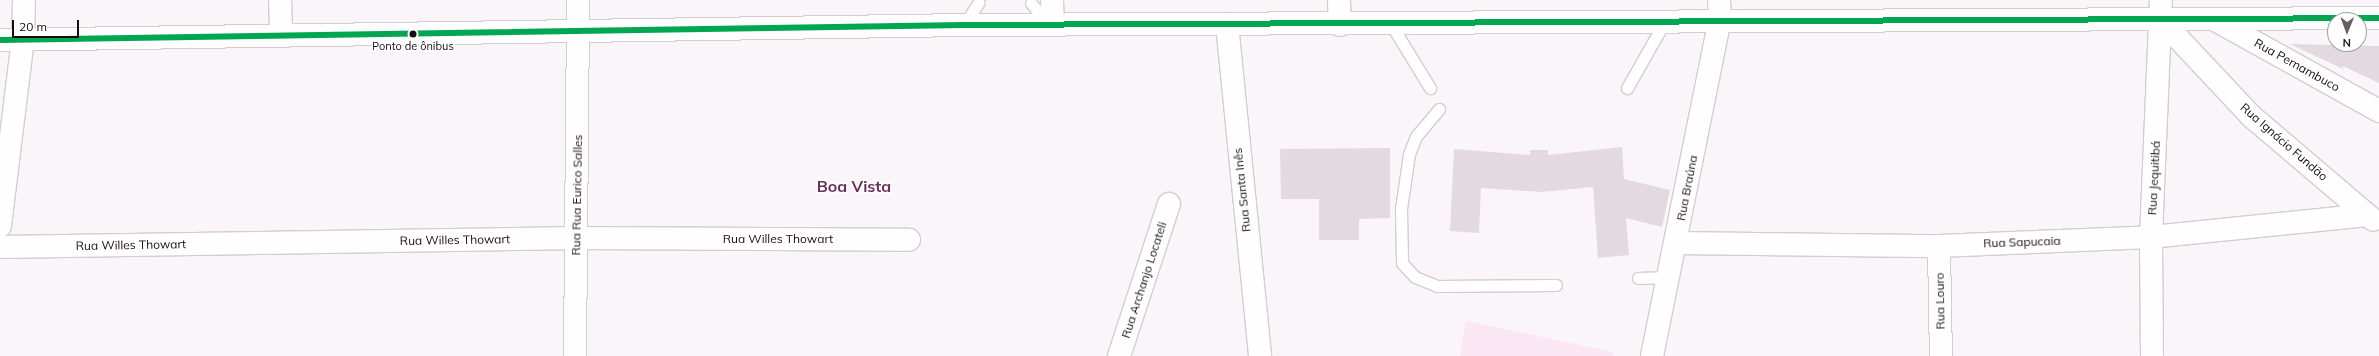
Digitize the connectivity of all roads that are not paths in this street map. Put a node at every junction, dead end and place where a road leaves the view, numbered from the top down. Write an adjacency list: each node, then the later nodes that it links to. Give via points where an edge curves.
1 (24, 0): 21 (street)
2 (280, 0): 18 (street)
3 (578, 0): 19 (street, Rua Rua Eurico Salles)
4 (1052, 0): 15 (street)
5 (1339, 0): 16 (street)
6 (979, 2): 14 (lane)
7 (1031, 3): 15 (lane)
8 (1719, 10): 9 (street); 11 (street); 32 (street, Rua Braúna)
9 (2161, 10): 12 (street); 27 (street, Rua Ignácio Fundão, via 2251,116); 29 (street, Rua Jequitibá)
10 (2379, 18): 12 (street)
11 (1666, 19): 17 (street); 23 (lane)
12 (2215, 20): 25 (street, Rua Pernambuco)
13 (1227, 24): 15 (street); 16 (street); 40 (street, Rua Santa Inês)
14 (964, 25): 15 (street); 19 (street)
15 (1051, 25)
16 (1340, 25): 17 (street)
17 (1392, 26): 22 (lane)
18 (281, 34): 19 (street); 21 (street)
19 (578, 34): 30 (street, Rua Rua Eurico Salles)
20 (0, 40): 21 (street)
21 (23, 40): 28 (street)
22 (1430, 88)
23 (1627, 88)
24 (1439, 109): 37 (lane, via 1416,136 1409,154 1401,210 1402,263 1415,278 1437,286)
25 (2379, 111)
26 (1169, 204): 39 (street, Rua Archanjo Locateli)
27 (2373, 219): 29 (street, Rua Sapucaia)
28 (0, 226)
29 (2151, 237): 33 (street, Rua Sapucaia); 43 (street, Rua Jequitibá)
30 (577, 238): 31 (street, Rua Willes Thowart); 34 (street, Rua Willes Thowart); 38 (street, Rua Rua Eurico Salles)
31 (909, 240)
32 (1676, 243): 33 (street, Rua Sapucaia); 36 (street, Rua Braúna)
33 (1939, 246): 42 (street, Rua Louro)
34 (0, 247)
35 (1638, 278): 36 (lane)
36 (1668, 278): 41 (street, Rua Braúna)
37 (1556, 285)
38 (575, 356)
39 (1119, 356)
40 (1260, 356)
41 (1652, 356)
42 (1941, 356)
43 (2152, 356)

